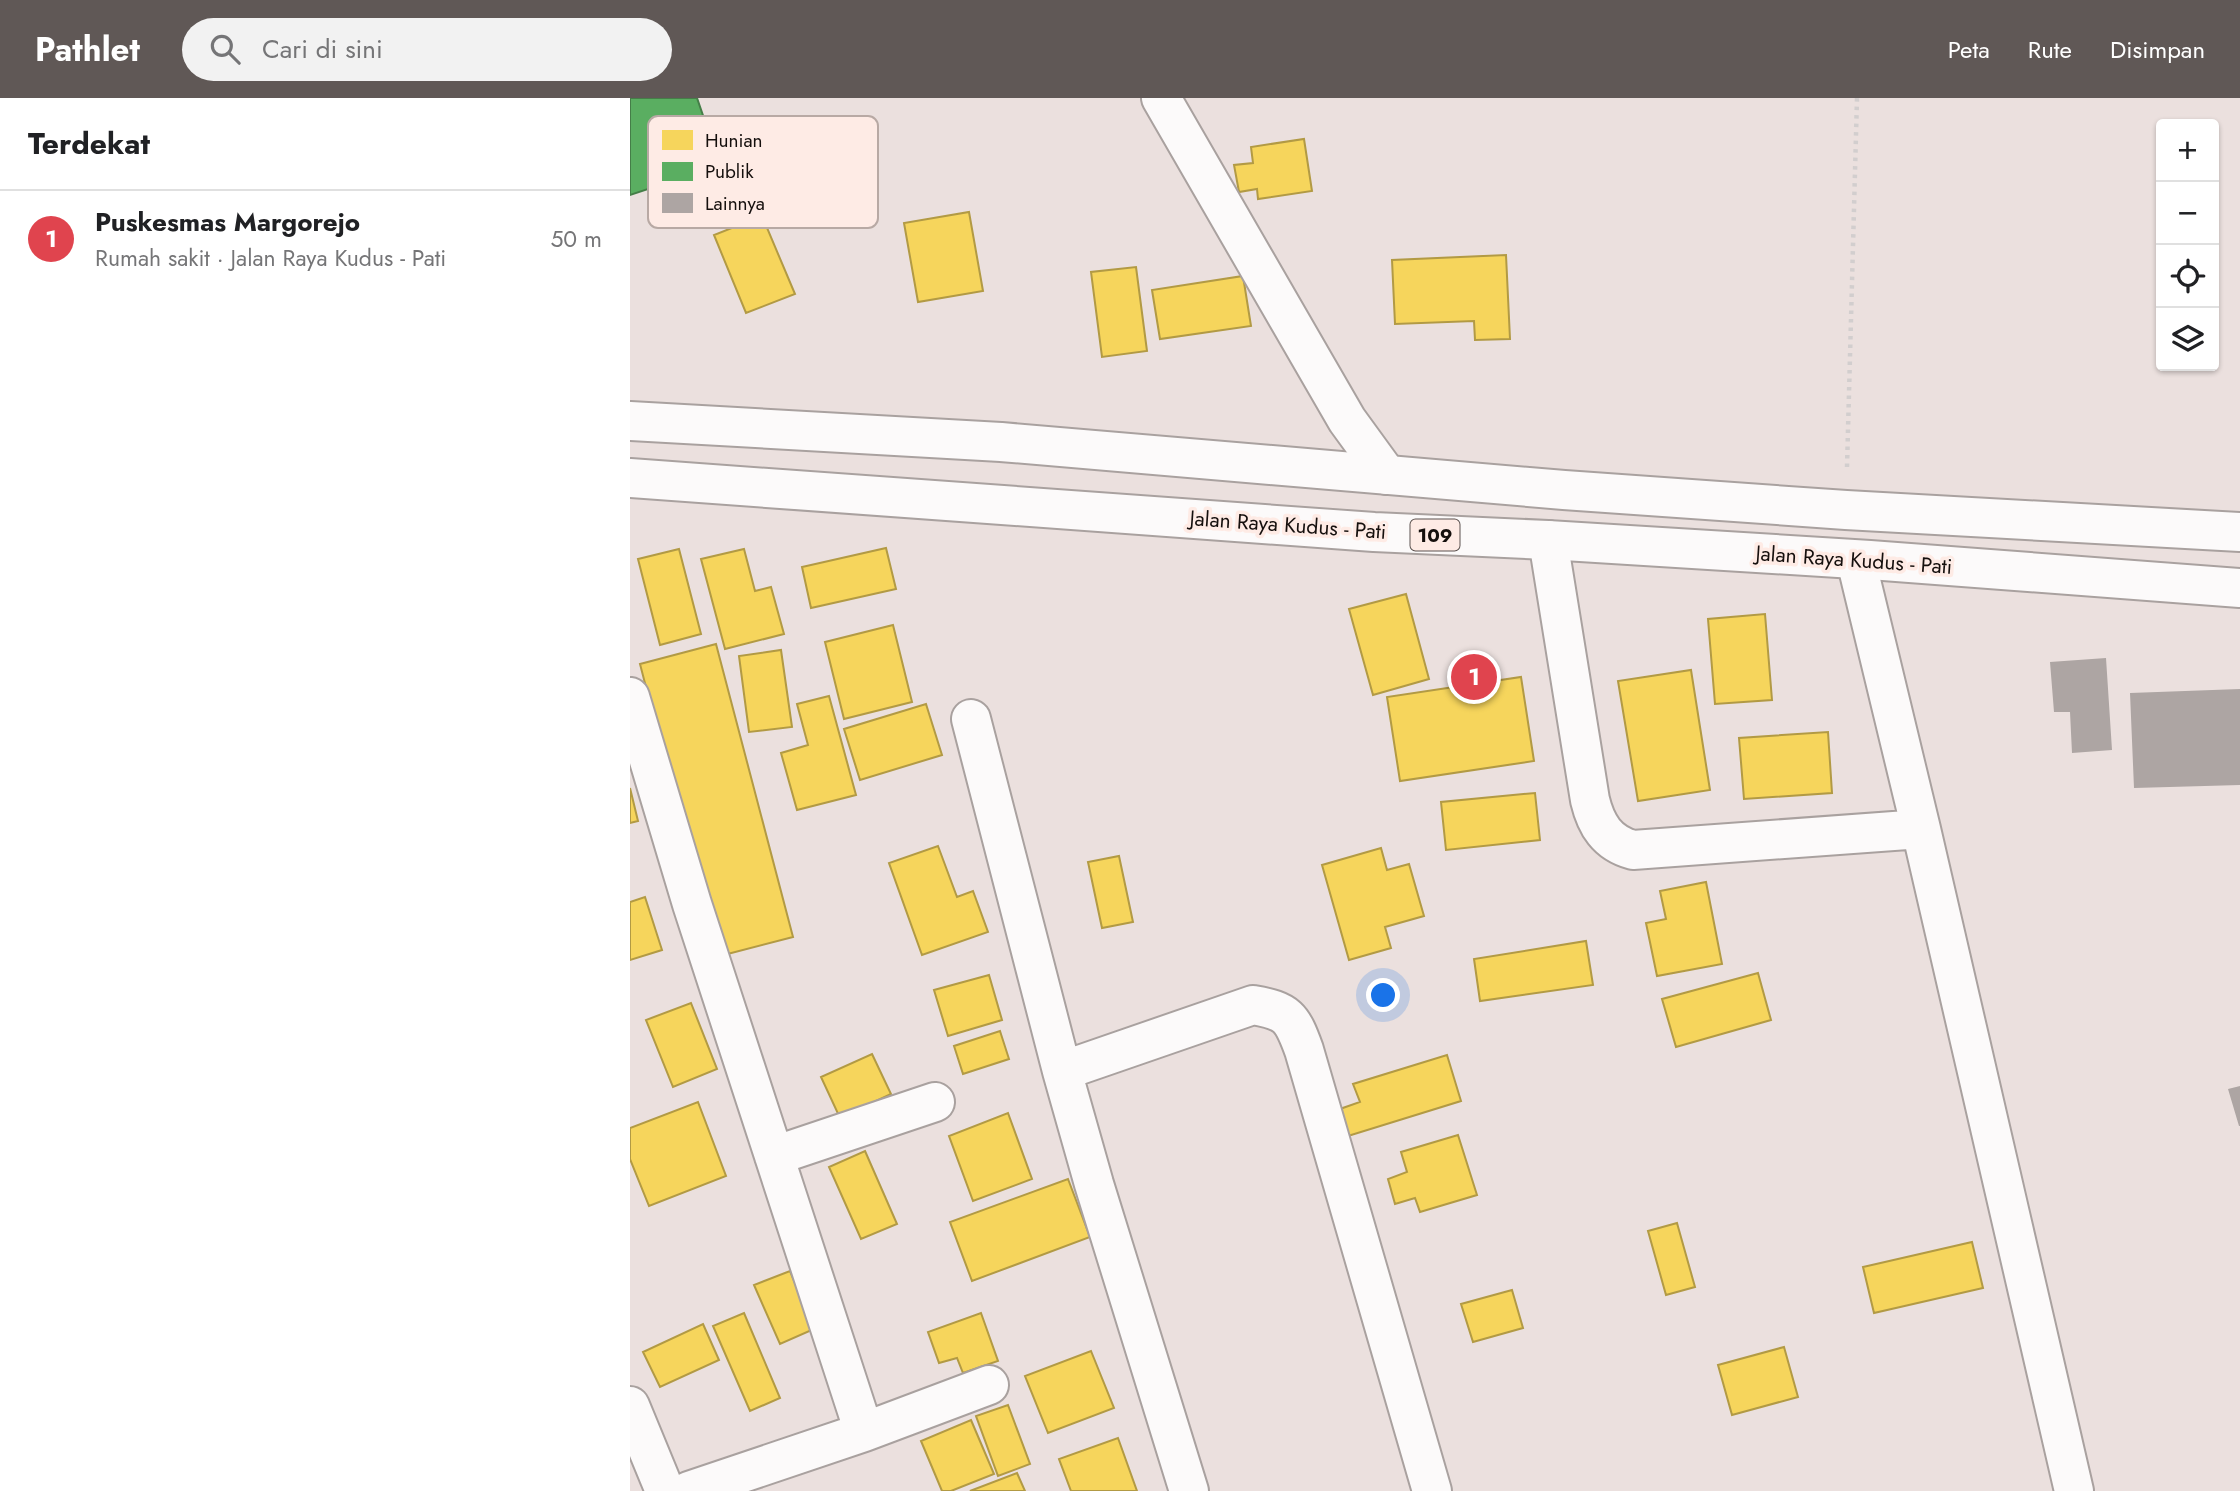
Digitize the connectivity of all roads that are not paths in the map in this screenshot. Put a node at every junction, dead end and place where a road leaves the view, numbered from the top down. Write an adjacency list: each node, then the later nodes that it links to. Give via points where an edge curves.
1 (1161, 98): 3 (street, via 1347,420)
2 (630, 421): 3 (street, via 1002,442)
3 (1387, 475): 5 (street, via 1846,510)
4 (630, 478): 6 (street, Jalan Raya Kudus - Pati / 109, via 1374,532)
5 (2240, 532)
6 (1548, 540): 7 (street, Jalan Raya Kudus - Pati / 109); 11 (street, via 1590,800 1604,834 1618,846 1633,850)
7 (1856, 560): 8 (street, Jalan Raya Kudus - Pati / 109); 11 (street)
8 (2240, 588)
9 (630, 697): 14 (street)
10 (971, 719): 12 (street)
11 (1921, 829): 22 (street)
12 (1062, 1071): 20 (street); 21 (street, via 1253,1004 1276,1009 1295,1025)
13 (935, 1102): 14 (street)
14 (774, 1156): 17 (street)
15 (989, 1385): 17 (street)
16 (630, 1406): 18 (street)
17 (864, 1432): 19 (street)
18 (665, 1491)
19 (689, 1491)
20 (1188, 1491)
21 (1432, 1491)
22 (2074, 1491)

